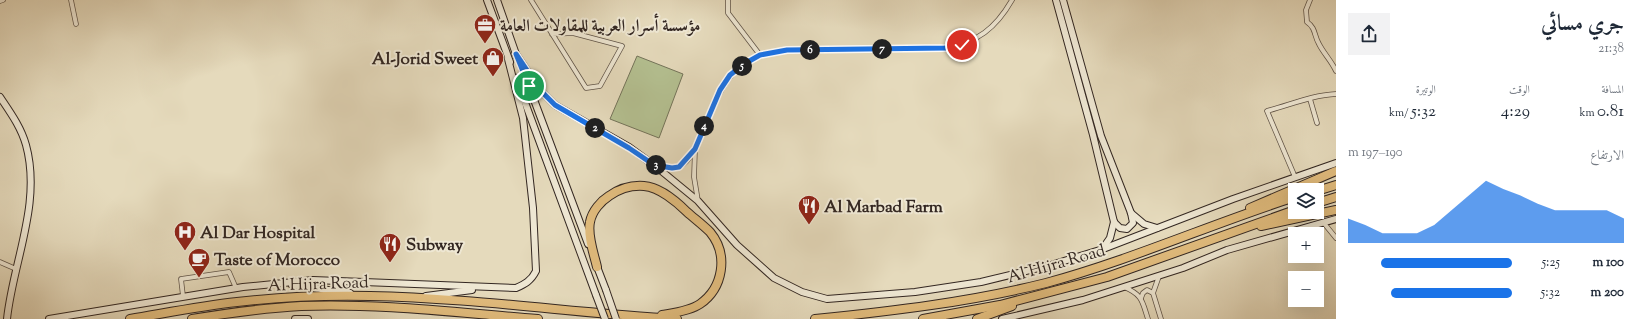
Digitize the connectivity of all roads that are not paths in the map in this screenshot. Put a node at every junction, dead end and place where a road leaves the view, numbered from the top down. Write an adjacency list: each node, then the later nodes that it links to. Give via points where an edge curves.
1 (3, 0): 11 (street)
2 (71, 0): 12 (street)
3 (487, 0): 16 (main road)
4 (497, 0): 14 (main road)
5 (531, 0): 13 (street)
6 (728, 0): 15 (street, via 728,13)
7 (1012, 0): 15 (street, via 992,26 976,39 962,45 938,48 787,50)
8 (1056, 0): 37 (main road)
9 (1063, 0): 34 (main road, via 1101,136)
10 (1310, 0): 17 (street, via 1306,10 1307,22 1312,26 1318,43)
11 (0, 1)
12 (76, 24)
13 (552, 34): 13 (street, via 586,88 600,86 622,46 573,34)
14 (516, 54): 24 (main road, via 540,90 555,105); 45 (main road)
15 (760, 55): 22 (street, via 730,75 720,90)
16 (508, 59): 51 (main road, via 523,118 531,178 536,271 533,278 516,288); 67 (main road, bridge)
17 (1336, 71)
18 (1336, 94): 20 (street)
19 (0, 97): 46 (main road, via 21,132 30,168 28,214)
20 (1310, 98): 21 (street); 26 (street, via 1267,111)
21 (1318, 122)
22 (695, 149): 24 (street, via 679,167); 31 (street, via 694,177)
23 (1336, 163): 26 (main road)
24 (654, 165): 31 (main road)
25 (1336, 171): 40 (highway)
26 (1295, 177): 39 (main road)
27 (1336, 185): 28 (highway)
28 (1324, 188)
29 (1336, 197): 32 (highway)
30 (1288, 200): 40 (highway, Al Hijra Road)
31 (698, 201): 42 (main road, via 737,245 774,278 802,292 827,299 915,292 981,282)
32 (1324, 201)
33 (1336, 210): 43 (highway, via 1262,226)
34 (1131, 213): 37 (main road, via 1132,223 1127,229 1120,228); 39 (main road, via 1144,224)
35 (1288, 213): 43 (highway, Al Hijra Road)
36 (1336, 219): 38 (main road)
37 (1114, 222): 42 (main road, via 1110,238)
38 (1323, 222): 41 (street); 47 (main road, via 1227,250)
39 (1159, 228): 42 (main road)
40 (1190, 235): 69 (highway, Al Hijra Road, via 1105,265 997,294 949,303)
41 (1336, 238)
42 (1103, 249)
43 (1178, 252): 55 (highway, Al Hijra Road, via 1114,274)
44 (0, 262): 46 (street)
45 (597, 267): 58 (main road, bridge); 59 (highway, via 590,236 590,222 602,200 616,191 631,186 645,186 657,190 678,203 711,233 718,246 722,265 716,288 699,305)
46 (16, 269): 60 (main road)
47 (1159, 276): 49 (main road); 52 (street)
48 (280, 283): 50 (main road); 51 (main road, via 313,280); 54 (main road)
49 (1124, 287): 57 (street); 72 (main road, via 1083,300)
50 (236, 288): 53 (main road); 53 (street, via 229,272 180,279)
51 (496, 288): 56 (main road)
52 (1154, 293): 57 (street, via 1147,290); 74 (street)
53 (184, 296): 61 (main road)
54 (370, 296): 56 (highway, Al Hijra Road); 62 (highway, Al Hijra Road, via 290,297 237,302)
55 (1032, 297): 70 (highway, Al Hijra Road); 71 (highway)
56 (409, 298): 58 (highway, Al Hijra Road, via 509,303)
57 (1141, 298): 73 (street)
58 (615, 317): 59 (highway)
59 (651, 317): 68 (highway)
60 (7, 319)
61 (49, 319)
62 (130, 319)
63 (192, 319): 66 (highway, Al Hijra Road, via 301,306 369,306)
64 (295, 319): 65 (main road)
65 (308, 319)
66 (538, 319)
67 (605, 319)
68 (677, 319)
69 (815, 319)
70 (923, 319)
71 (977, 319)
72 (1002, 319)
73 (1148, 319)
74 (1161, 319)

